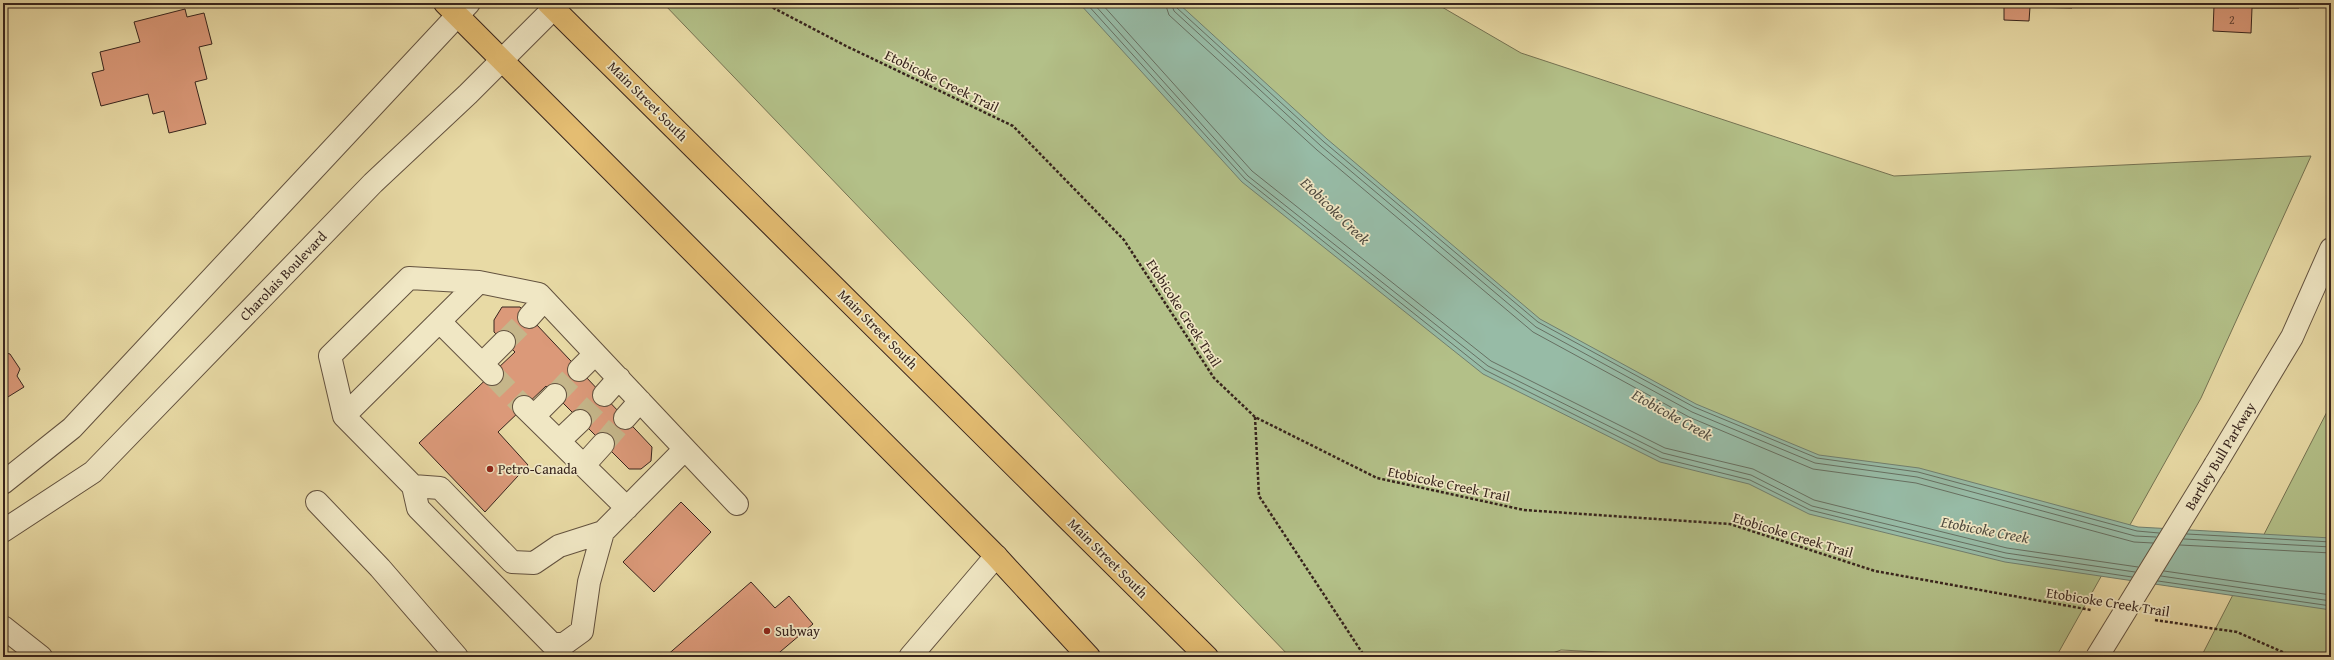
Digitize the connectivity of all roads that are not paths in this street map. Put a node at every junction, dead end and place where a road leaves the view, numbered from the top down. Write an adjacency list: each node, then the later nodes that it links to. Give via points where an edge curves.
1 (551, 6): 3 (street, Charolais Boulevard); 36 (main road, Main Street South)
2 (457, 7): 3 (main road); 23 (street, via 72,428)
3 (502, 60): 28 (street, Charolais Boulevard, via 372,183 93,472); 30 (main road)
4 (2331, 249): 37 (street, Bartley Bull Parkway, bridge, via 2292,337)
5 (479, 282): 6 (street, via 539,294); 8 (street); 16 (street, via 409,278 336,350 330,356)
6 (544, 300): 7 (street); 10 (street)
7 (529, 317)
8 (440, 322): 9 (street, via 487,369); 16 (street)
9 (504, 342)
10 (595, 354): 11 (street); 12 (street)
11 (579, 370)
12 (619, 378): 14 (street); 15 (street)
13 (555, 395): 19 (street, via 529,411)
14 (604, 396)
15 (640, 401): 17 (street); 21 (street)
16 (344, 416): 24 (street)
17 (625, 418)
18 (580, 421): 19 (street)
19 (559, 441): 22 (street)
20 (603, 444): 22 (street)
21 (685, 449): 26 (street); 27 (street)
22 (584, 465): 27 (street)
23 (3, 484)
24 (413, 486): 29 (street, via 440,488 512,562 534,563 559,546); 29 (street, via 418,508 552,644 564,644 582,631 589,582)
25 (317, 502): 33 (street, via 380,568)
26 (737, 504)
27 (627, 508): 29 (street)
28 (3, 531)
29 (603, 532)
30 (996, 556): 34 (street); 35 (main road)
31 (3, 627): 32 (street)
32 (41, 657)
33 (457, 657)
34 (910, 657)
35 (1089, 657)
36 (1207, 657)
37 (2097, 657)

